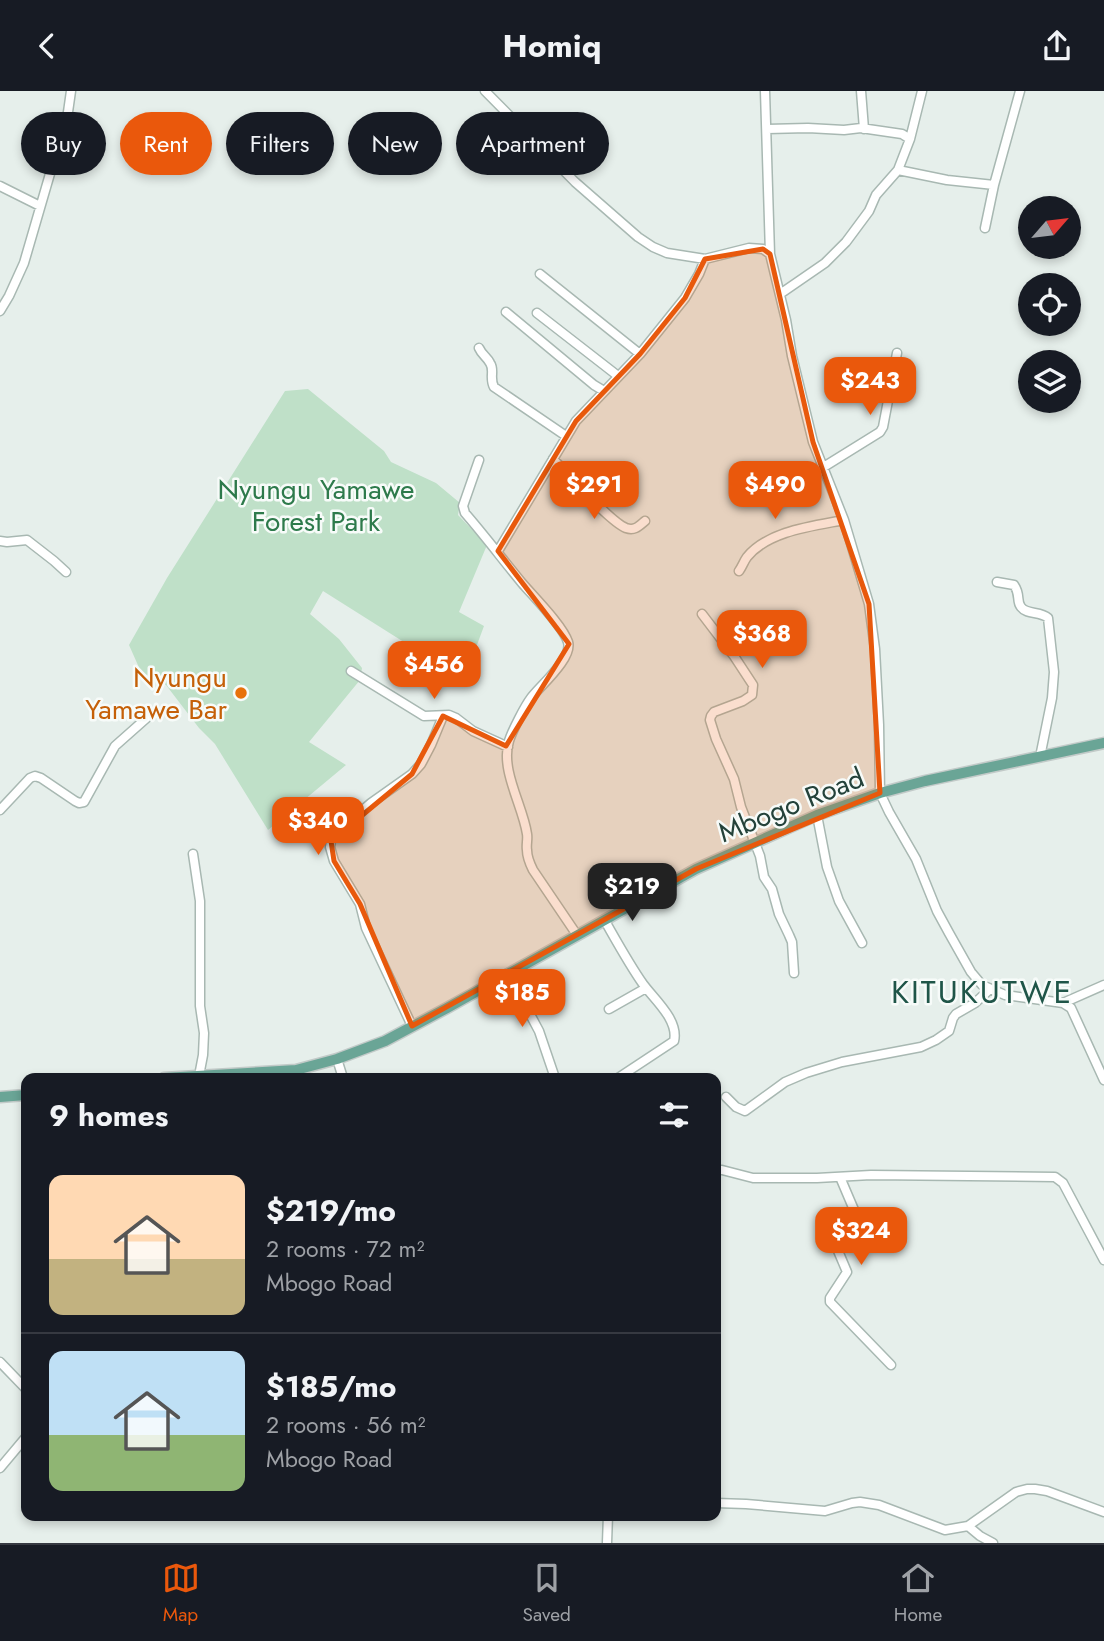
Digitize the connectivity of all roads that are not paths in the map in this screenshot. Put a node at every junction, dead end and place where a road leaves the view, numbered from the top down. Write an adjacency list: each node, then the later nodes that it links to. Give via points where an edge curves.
1 (71, 91): 13 (street)
2 (485, 91): 16 (street, via 575,182 638,237 667,253)
3 (765, 91): 7 (street)
4 (861, 91): 8 (street)
5 (922, 91): 9 (street)
6 (1020, 91): 11 (street)
7 (767, 129): 8 (street); 15 (street)
8 (864, 129): 9 (street)
9 (910, 139): 10 (street)
10 (898, 170): 11 (street); 18 (street, via 846,242)
11 (994, 185): 14 (street)
12 (0, 186): 13 (street)
13 (40, 206): 19 (street, via 24,263)
14 (985, 228)
15 (770, 254): 16 (street, via 749,248); 18 (street)
16 (705, 259): 24 (street, via 685,298)
17 (540, 274): 24 (street)
18 (780, 294): 30 (street)
19 (0, 311)
20 (506, 312): 26 (street)
21 (537, 313): 25 (street)
22 (479, 348): 27 (street, via 492,366 494,387)
23 (897, 353): 30 (street, via 880,432)
24 (640, 354): 25 (street)
25 (618, 376): 26 (street)
26 (604, 391): 27 (street)
27 (566, 436): 28 (street)
28 (554, 459): 32 (street, via 621,525 633,529); 34 (street)
29 (479, 460): 34 (street, via 463,509)
30 (822, 468): 31 (street)
31 (844, 520): 35 (street, via 782,533 747,557); 45 (street, via 873,624)
32 (645, 521)
33 (0, 541): 36 (street, via 27,540)
34 (498, 551): 43 (street, via 569,647 530,699)
35 (739, 571)
36 (65, 572)
37 (997, 582): 44 (street, via 1014,585 1025,611 1048,618 1054,672)
38 (702, 614): 48 (street, via 753,685 752,695 714,712 710,720)
39 (351, 671): 41 (street, via 424,716)
40 (150, 715): 46 (street, via 115,746 84,802 35,776)
41 (443, 716): 43 (street, via 456,718 472,731); 60 (street, via 421,764 337,833 330,847 360,904 366,928)
42 (1104, 743): 44 (main road, Mbogo Road)
43 (508, 747): 51 (street, via 529,861)
44 (1040, 757): 45 (main road, Mbogo Road)
45 (880, 793): 47 (main road, Mbogo Road); 57 (street, via 954,943 971,972)
46 (0, 810)
47 (817, 815): 48 (main road, Mbogo Road); 52 (street, via 827,867)
48 (755, 842): 50 (main road, Mbogo Road, via 696,869); 54 (street, via 764,877 792,942)
49 (193, 854): 62 (street, via 200,901 204,1033)
50 (605, 921): 51 (main road, Mbogo Road); 56 (street)
51 (577, 935): 53 (main road, Mbogo Road)
52 (862, 943)
53 (508, 973): 60 (main road, Mbogo Road); 65 (street, via 539,1031)
54 (794, 973)
55 (1104, 985): 58 (street)
56 (646, 988): 59 (street); 66 (street, via 663,1008 676,1039)
57 (990, 989): 58 (street); 70 (street, via 956,1014 949,1031 921,1047 806,1073 745,1111)
58 (1063, 1003): 67 (street, via 1077,1019)
59 (609, 1009)
60 (412, 1026): 61 (main road, Mbogo Road)
61 (337, 1059): 63 (main road, Mbogo Road, via 296,1070); 64 (street)
62 (200, 1073)
63 (248, 1073)
64 (341, 1073)
65 (553, 1073)
66 (625, 1073)
67 (1104, 1080)
68 (21, 1095): 69 (main road)
69 (0, 1097)
70 (726, 1097)
71 (721, 1170): 72 (street, via 753,1178)
72 (840, 1177): 73 (street, via 1055,1177 1063,1183); 75 (street, via 860,1224 835,1239 847,1272 830,1300)
73 (1104, 1260)
74 (0, 1362): 76 (street)
75 (891, 1365)
76 (21, 1383)
77 (21, 1443): 78 (street)
78 (0, 1468)
79 (721, 1503): 82 (street, via 825,1511 860,1502 945,1530)
80 (1104, 1512): 82 (street, via 1047,1491 1027,1489)
81 (608, 1521): 83 (street)
82 (968, 1526): 84 (street)
83 (607, 1543)
84 (993, 1543)

